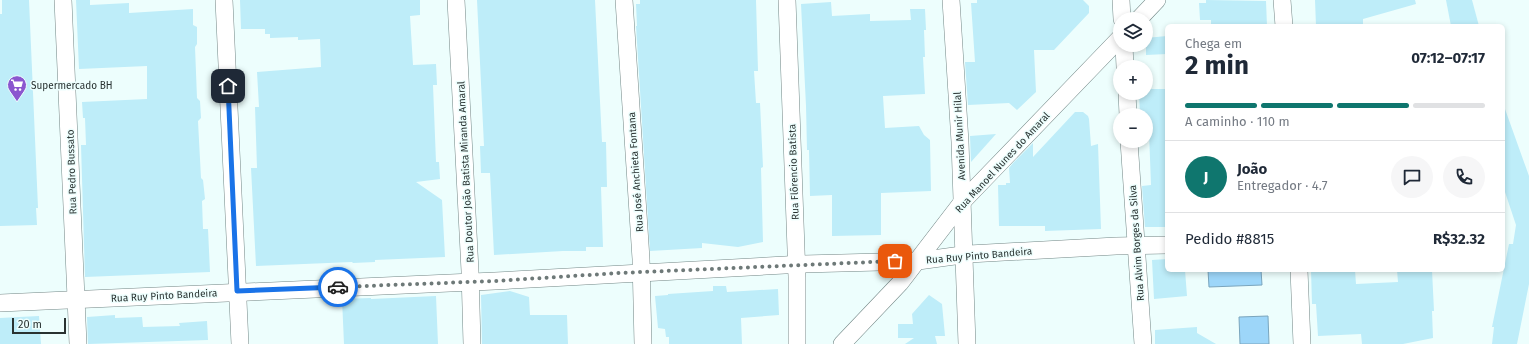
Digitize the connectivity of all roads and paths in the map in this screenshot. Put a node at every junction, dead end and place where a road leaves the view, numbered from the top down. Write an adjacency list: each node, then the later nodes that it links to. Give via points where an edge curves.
1 (63, 0): 25 (street, Rua Pedro Bussato)
2 (224, 0): 24 (street)
3 (456, 0): 23 (street, Rua Doutor João Batista Miranda Amaral)
4 (624, 0): 21 (street, Rua José Anchieta Fontana)
5 (787, 0): 20 (street, Rua Flôrencio Batista)
6 (951, 0): 15 (street, Avenida Munir Hilal)
7 (1121, 0): 10 (street)
8 (1157, 0): 11 (street)
9 (1282, 0): 12 (street)
10 (1122, 12)
11 (1146, 12)
12 (1284, 24)
13 (1113, 45): 15 (street, Rua Manoel Nunes do Amaral)
14 (1130, 148): 16 (street, Rua Alvim Borges da Silva)
15 (963, 201): 18 (street, Avenida Munir Hilal); 19 (street, Rua Manoel Nunes do Amaral)
16 (1137, 245): 17 (street, Rua Ruy Pinto Bandeira); 18 (street, Rua Ruy Pinto Bandeira); 34 (street, Rua Alvim Borges da Silva)
17 (1165, 245)
18 (964, 255): 19 (street, Rua Ruy Pinto Bandeira); 33 (street, Avenida Munir Hilal)
19 (918, 261): 20 (street, Rua Ruy Pinto Bandeira); 32 (street, Rua Manoel Nunes do Amaral)
20 (796, 265): 21 (street, Rua Ruy Pinto Bandeira); 31 (street, Rua Flôrencio Batista)
21 (641, 272): 23 (street, Rua Ruy Pinto Bandeira); 30 (street, Rua José Anchieta Fontana)
22 (1299, 272): 35 (street)
23 (470, 282): 24 (street, Rua Ruy Pinto Bandeira); 29 (street, Rua Doutor João Batista Miranda Amaral)
24 (237, 291): 25 (street, Rua Ruy Pinto Bandeira); 28 (street)
25 (76, 300): 26 (street, Rua Ruy Pinto Bandeira); 27 (street, Rua Pedro Bussato)
26 (0, 303)
27 (78, 344)
28 (240, 344)
29 (472, 344)
30 (643, 344)
31 (797, 344)
32 (842, 344)
33 (967, 344)
34 (1143, 344)
35 (1302, 344)

